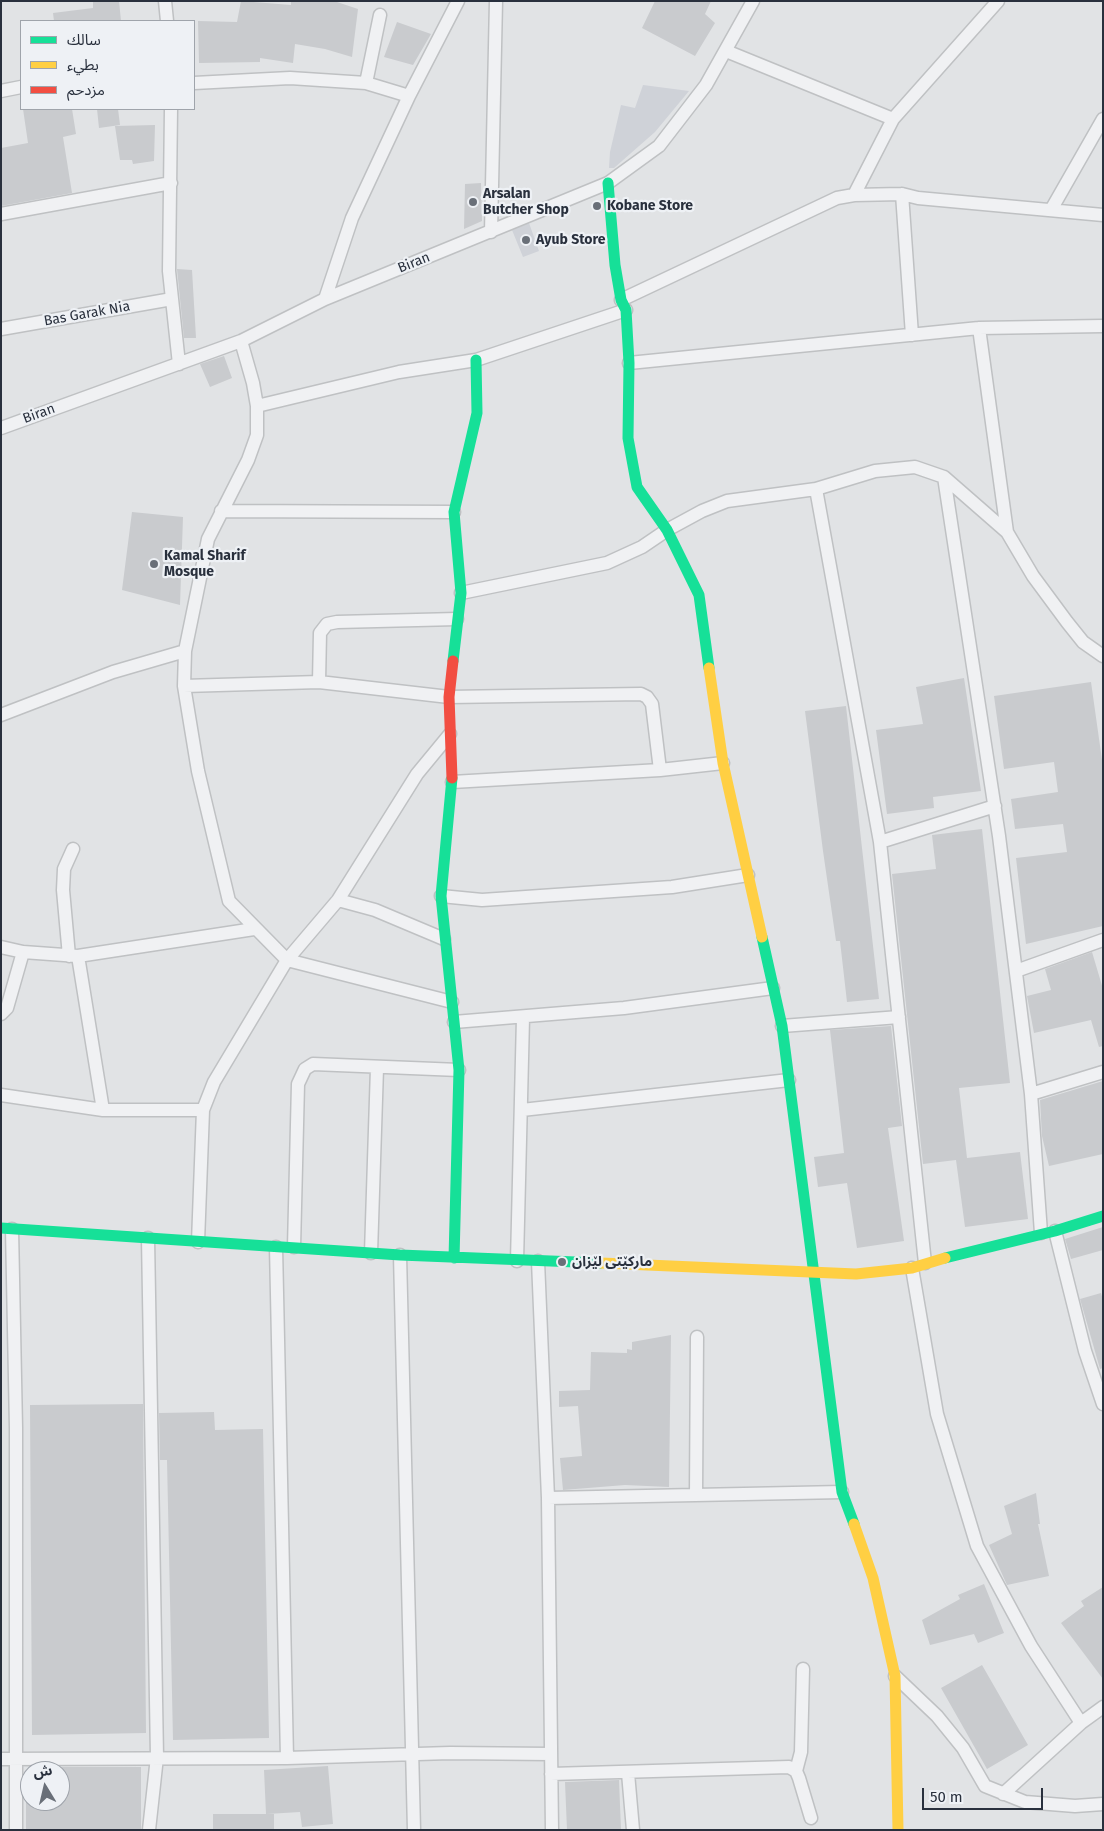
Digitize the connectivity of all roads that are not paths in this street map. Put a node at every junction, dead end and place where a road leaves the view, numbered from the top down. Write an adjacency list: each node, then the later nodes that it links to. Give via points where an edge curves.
1 (165, 1): 7 (street)
2 (458, 1): 13 (street)
3 (496, 1): 24 (street)
4 (753, 1): 8 (street, Biran)
5 (998, 1): 15 (street)
6 (380, 15): 10 (street)
7 (167, 20)
8 (726, 51): 15 (street); 18 (street, Biran, via 706,85 659,146)
9 (195, 83): 10 (street, via 290,78)
10 (366, 83): 13 (street)
11 (20, 87): 12 (street)
12 (1, 91)
13 (409, 96): 25 (street, via 352,218)
14 (171, 110): 17 (street)
15 (893, 119): 20 (street)
16 (1103, 119): 21 (street)
17 (170, 183): 22 (street); 26 (street, via 169,271)
18 (608, 183): 24 (street, Biran); 27 (street)
19 (902, 194): 20 (street); 21 (street); 31 (street)
20 (854, 195): 27 (street, via 837,198)
21 (1051, 210): 23 (street)
22 (1, 214)
23 (1103, 215)
24 (491, 232): 25 (street, Biran)
25 (325, 298): 32 (street, Biran)
26 (172, 299): 30 (street, Bas Garak Nia); 35 (street)
27 (623, 305): 33 (street); 34 (street)
28 (1103, 326): 29 (street)
29 (980, 328): 31 (street); 43 (street)
30 (1, 329)
31 (912, 335): 34 (street)
32 (241, 341): 35 (street, Biran); 36 (street)
33 (476, 360): 36 (street, via 399,372); 41 (street, via 477,414)
34 (629, 363): 42 (street, via 628,438 637,488)
35 (179, 364): 37 (street, Biran)
36 (257, 406): 40 (street, via 257,435)
37 (1, 428)
38 (944, 478): 39 (street, via 914,467 875,472); 43 (street); 56 (street)
39 (816, 489): 42 (street, via 727,501); 57 (street)
40 (222, 510): 41 (street); 46 (street, via 208,539)
41 (454, 512): 44 (street)
42 (667, 530): 44 (street, via 642,547 607,563); 53 (street, via 700,595)
43 (1007, 532): 47 (street, via 1033,576 1067,622 1083,642)
44 (461, 593): 45 (street)
45 (457, 619): 48 (street, via 327,624 320,633); 50 (street)
46 (184, 651): 49 (street); 51 (street, via 113,672)
47 (1102, 654)
48 (319, 682): 49 (street); 50 (street)
49 (184, 686): 62 (street, via 200,779 229,902)
50 (449, 697): 52 (street); 54 (street, via 641,694 652,704)
51 (1, 715)
52 (450, 734): 55 (street); 61 (street, via 417,774)
53 (723, 763): 54 (street); 59 (street)
54 (660, 770): 55 (street)
55 (452, 782): 60 (street)
56 (995, 806): 57 (street); 69 (street)
57 (880, 842): 73 (street)
58 (73, 849): 67 (street, via 64,868 63,890)
59 (748, 874): 60 (street, via 653,888 482,900); 70 (street)
60 (441, 896): 63 (street)
61 (338, 900): 63 (street, via 375,910); 68 (street)
62 (254, 928): 67 (street); 68 (street)
63 (444, 939): 71 (street)
64 (1103, 940): 69 (street)
65 (1, 947): 66 (street)
66 (23, 952): 67 (street); 72 (street, via 7,1008)
67 (73, 956): 83 (street)
68 (287, 960): 71 (street); 84 (street, via 214,1082)
69 (1016, 971): 81 (street)
70 (773, 988): 74 (street); 76 (street)
71 (452, 1002): 75 (street)
72 (1, 1014)
73 (899, 1017): 76 (street); 99 (street)
74 (523, 1018): 75 (street); 85 (street)
75 (454, 1022): 78 (street)
76 (782, 1026): 80 (street)
77 (377, 1068): 78 (street); 93 (street, via 313,1064 305,1070 298,1084); 94 (street)
78 (459, 1070): 96 (street)
79 (1103, 1072): 81 (street)
80 (789, 1080): 85 (street); 101 (street)
81 (1031, 1094): 89 (street)
82 (1, 1095): 83 (street)
83 (103, 1110): 84 (street)
84 (203, 1110): 91 (street)
85 (522, 1110): 97 (street)
86 (1103, 1216): 88 (street)
87 (7, 1229): 90 (street); 116 (street, via 16,1428)
88 (1055, 1231): 89 (street); 103 (street, via 1085,1351)
89 (1041, 1233): 99 (street)
90 (148, 1238): 91 (street); 113 (street)
91 (198, 1242): 92 (street)
92 (276, 1247): 93 (street); 114 (street)
93 (294, 1247): 94 (street)
94 (371, 1254): 95 (street)
95 (400, 1256): 96 (street); 111 (street)
96 (454, 1258): 97 (street)
97 (517, 1261): 98 (street)
98 (538, 1261): 101 (street); 106 (street)
99 (925, 1263): 100 (street)
100 (912, 1268): 101 (street, via 856,1274); 110 (street, via 938,1414 976,1546 1031,1646)
101 (814, 1273): 104 (street)
102 (697, 1337): 105 (street)
103 (1103, 1404)
104 (842, 1492): 105 (street); 108 (street, via 872,1578)
105 (696, 1495): 106 (street)
106 (548, 1498): 112 (street)
107 (803, 1669): 117 (street, via 801,1752)
108 (895, 1676): 120 (street, via 937,1716 963,1748 985,1786); 128 (street)
109 (1103, 1707): 110 (street)
110 (1081, 1723): 120 (street)
111 (411, 1754): 112 (street); 114 (street); 125 (street)
112 (550, 1754): 119 (street)
113 (158, 1757): 114 (street); 116 (street); 124 (street)
114 (287, 1758)
115 (1, 1759): 116 (street)
116 (16, 1759): 123 (street)
117 (796, 1771): 118 (street, via 788,1767); 122 (street)
118 (628, 1773): 119 (street); 127 (street)
119 (551, 1774): 126 (street)
120 (1003, 1794): 121 (street, via 1025,1802 1075,1806)
121 (1103, 1804)
122 (811, 1818)
123 (16, 1830)
124 (150, 1830)
125 (414, 1830)
126 (552, 1830)
127 (633, 1830)
128 (898, 1830)

